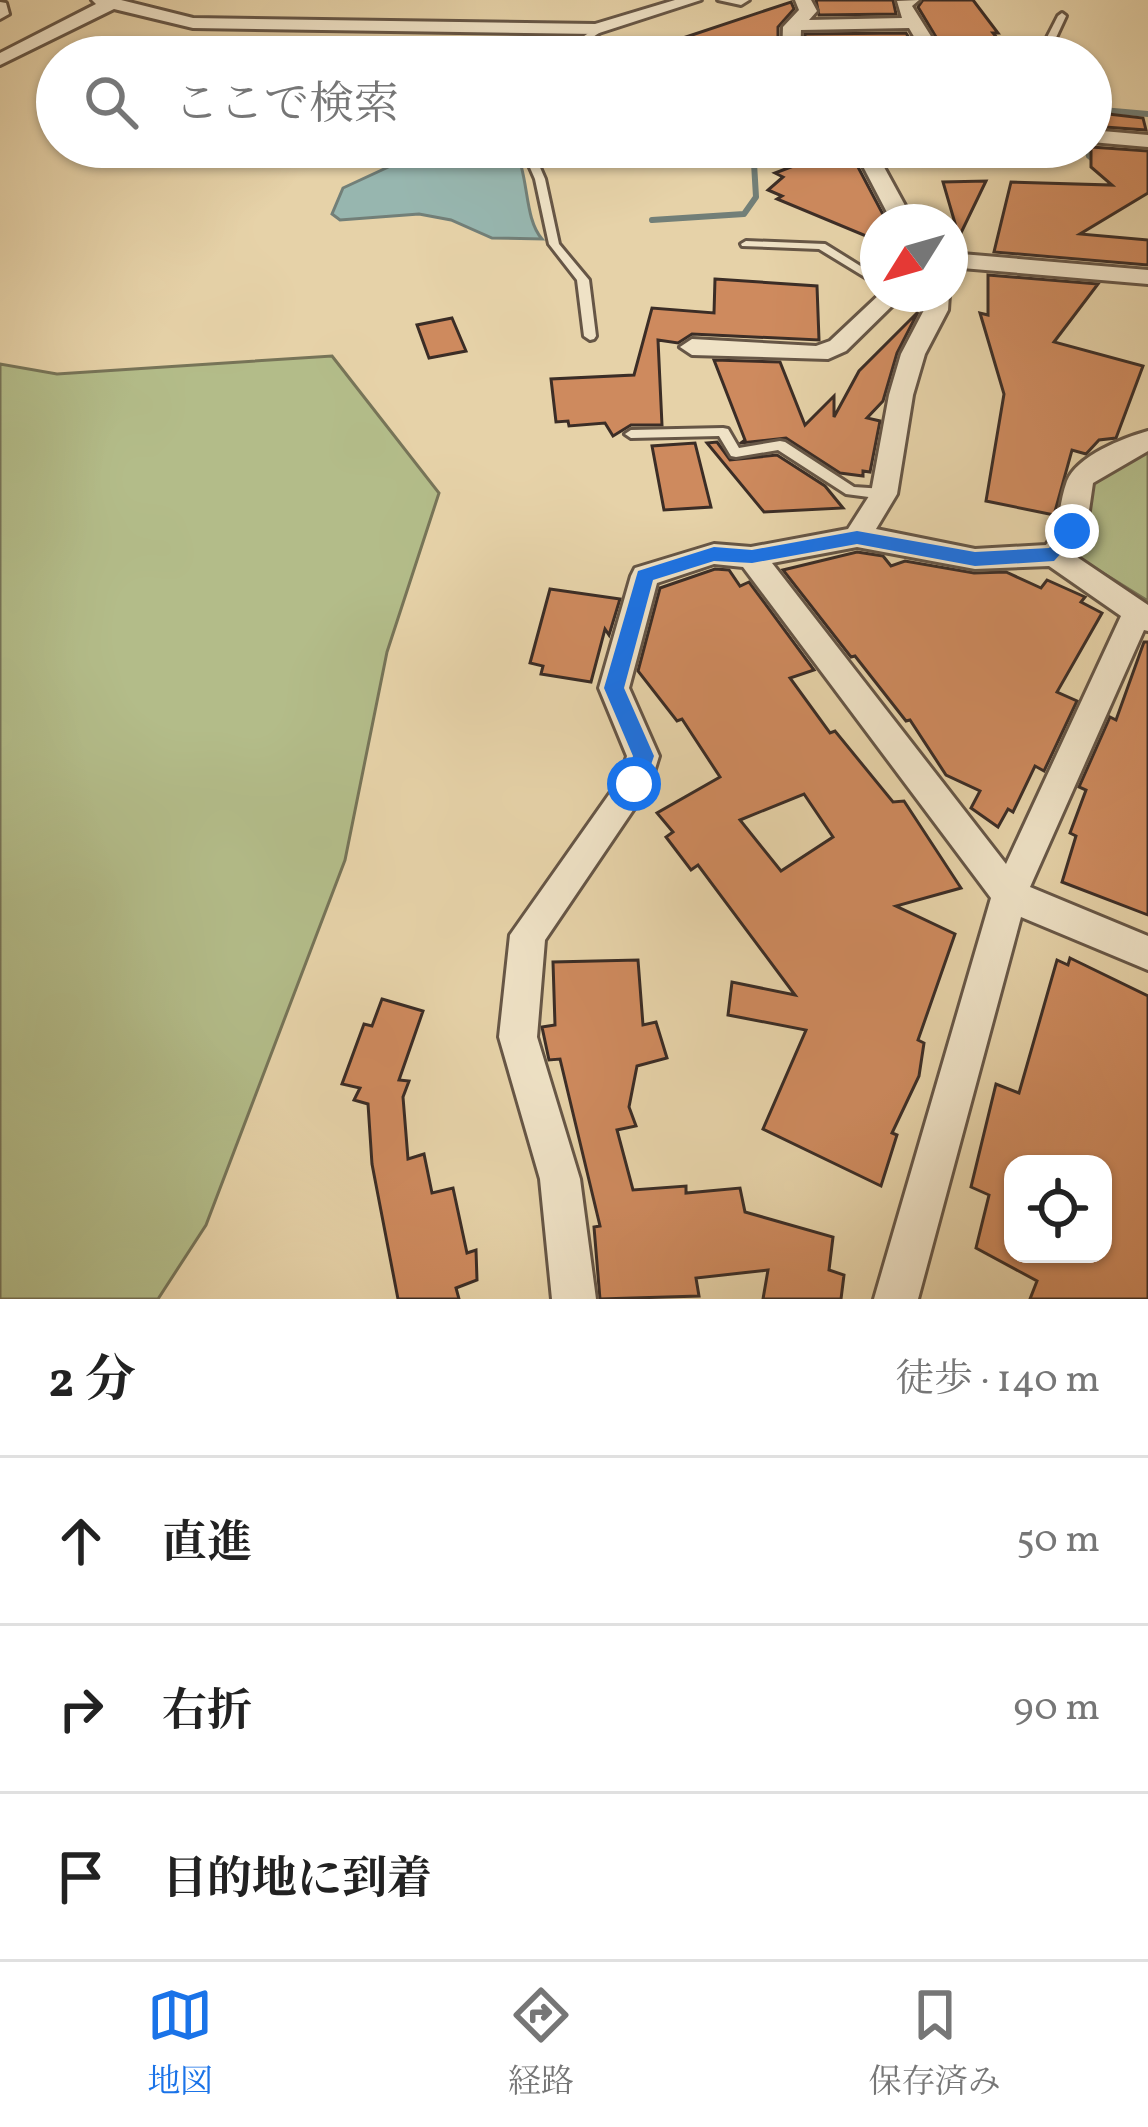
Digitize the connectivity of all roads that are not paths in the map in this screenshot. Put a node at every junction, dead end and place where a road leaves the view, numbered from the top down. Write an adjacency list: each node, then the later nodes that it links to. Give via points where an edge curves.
1 (215, 0): 9 (street)
2 (693, 0): 12 (street)
3 (726, 0): 4 (street)
4 (741, 0)
5 (803, 0): 11 (street, via 808,11)
6 (911, 0): 10 (street, via 902,5)
7 (105, 2): 9 (street); 13 (street)
8 (1062, 16): 17 (lane)
9 (193, 23): 12 (street)
10 (914, 23): 11 (street); 16 (street)
11 (794, 25): 15 (street)
12 (605, 26): 14 (lane)
13 (43, 36)
14 (590, 36)
15 (791, 36)
16 (922, 36)
17 (1052, 36)
18 (36, 40): 19 (street)
19 (0, 60)
20 (1112, 138): 21 (street)
21 (1148, 141)
22 (535, 168): 31 (lane, via 554,244 584,280)
23 (874, 168): 24 (street)
24 (893, 204)
25 (746, 244): 27 (lane, via 821,246)
26 (968, 262): 28 (street)
27 (860, 271)
28 (1148, 278)
29 (874, 312): 32 (street, via 819,354)
30 (935, 312): 35 (street, via 901,394)
31 (590, 336)
32 (692, 347)
33 (631, 434): 35 (lane, via 723,432 736,453 780,445 851,491)
34 (1148, 440): 37 (street, via 1088,470 1072,531)
35 (884, 494): 36 (street)
36 (857, 537): 37 (street, via 975,559); 38 (street)
37 (1054, 555): 39 (street)
38 (752, 556): 40 (street); 42 (street, via 714,554 645,576 614,688 644,756 634,784 528,935 518,1037 560,1179)
39 (1143, 617): 40 (street)
40 (1009, 896): 41 (street); 43 (street)
41 (1148, 953)
42 (574, 1299)
43 (896, 1299)

